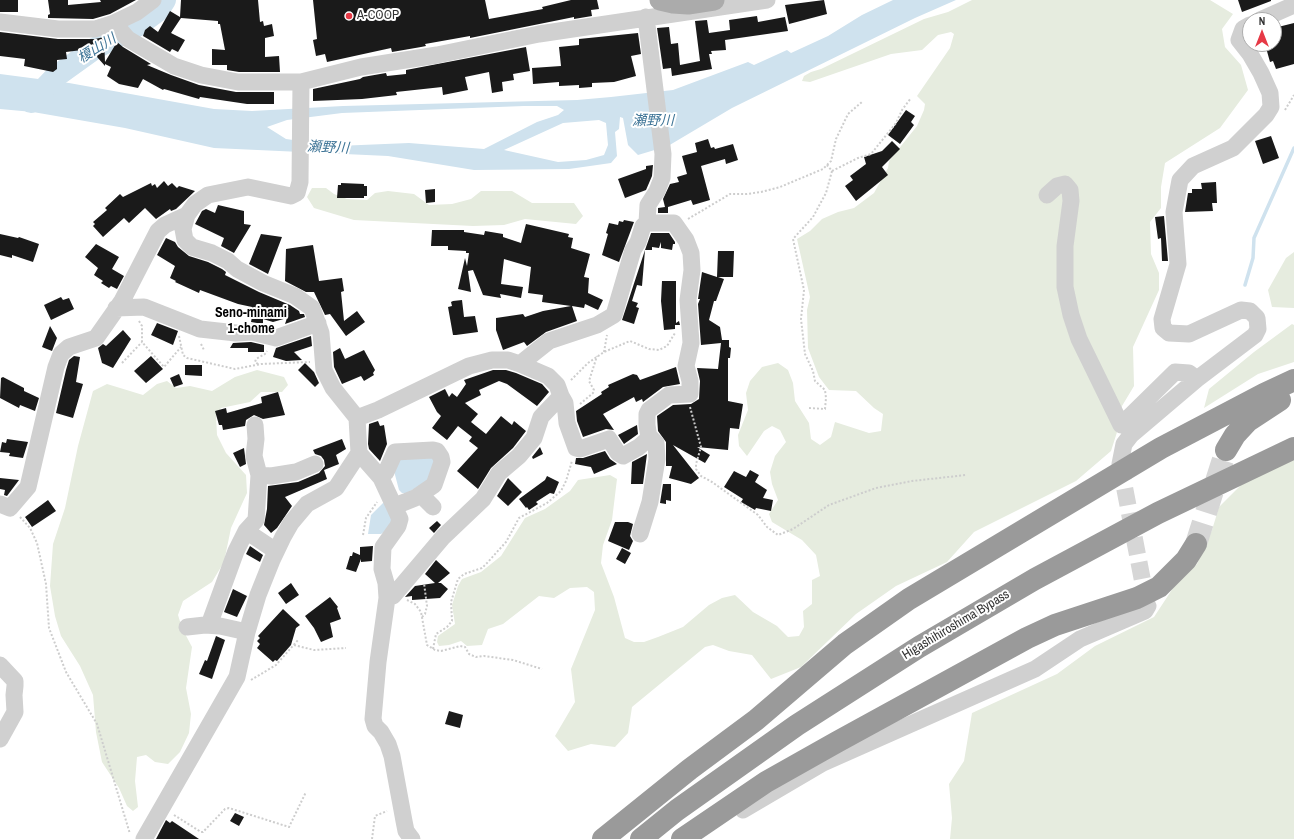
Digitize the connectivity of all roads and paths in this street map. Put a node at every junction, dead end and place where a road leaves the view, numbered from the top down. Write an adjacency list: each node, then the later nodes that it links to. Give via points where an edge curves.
1 (153, 0): 9 (street, via 137,12)
2 (660, 0): 3 (main road, via 673,4 688,4)
3 (714, 0)
4 (767, 0): 7 (street)
5 (1294, 5): 6 (street)
6 (1278, 12)
7 (646, 17): 13 (street, via 539,34 437,55 394,60); 20 (street, via 663,154 662,178 648,205)
8 (0, 22): 9 (street, via 58,29 95,29)
9 (114, 23): 13 (street, via 128,39 174,66 238,82)
10 (1242, 32): 11 (street, via 1239,40)
11 (1242, 44)
12 (1248, 52): 35 (street, via 1270,93 1271,107 1233,148 1193,166 1180,180 1174,212 1178,264 1162,319 1163,328 1169,333 1189,334 1241,310 1250,311 1257,318 1258,329 1255,335)
13 (301, 82): 19 (street, via 300,182 297,194 291,196 248,187 208,196 195,204)
14 (911, 98): 17 (path, via 896,123 871,154)
15 (863, 102): 16 (path, via 848,114)
16 (827, 165): 17 (path); 21 (path, via 780,187 748,194 730,194)
17 (832, 170): 41 (path, via 830,183 820,205 793,239 804,290 801,319 805,354 815,381 825,390 826,398 825,409)
18 (1047, 195): 35 (street, via 1057,186 1064,184 1070,190 1065,246 1065,287 1070,315 1121,425 1175,372 1189,373)
19 (187, 215): 23 (street, via 158,231); 25 (street, via 183,229 186,240 192,247 212,253 263,283 295,296 312,308)
20 (647, 223): 21 (street, via 667,222); 34 (street, via 643,226 633,250 614,315 597,325 549,341)
21 (676, 225): 26 (street, via 688,245 692,260 688,300)
22 (140, 306): 23 (street); 24 (street); 27 (path, via 138,319 142,326)
23 (116, 308): 57 (street, via 96,338 69,347 61,354 28,487)
24 (183, 323): 25 (street, via 200,329 252,332 276,338); 28 (path, via 178,338)
25 (318, 323): 32 (street)
26 (689, 324): 30 (path, via 678,329 664,348 649,349 630,341); 39 (street, via 691,343 686,366)
27 (142, 342): 28 (path, via 164,367); 31 (path)
28 (181, 347): 33 (path, via 183,355 193,360 235,369)
29 (266, 347): 33 (path, via 265,354 256,359 255,362)
30 (597, 356): 38 (path); 40 (path, via 589,381 593,393)
31 (122, 363)
32 (323, 363): 33 (path); 42 (street, via 333,388)
33 (259, 364)
34 (520, 364): 38 (street, via 548,376); 42 (street, via 508,360 492,360 469,366)
35 (1197, 379): 51 (street, via 1131,435 1124,444)
36 (1294, 380): 86 (highway, via 1161,448 909,599 845,644 756,720)
37 (1294, 393): 47 (highway, via 1266,407 1248,421)
38 (560, 394): 45 (street, via 565,403 567,423); 65 (street, via 541,417 534,438 519,456 499,473 483,499 434,547)
39 (690, 394): 44 (street, via 669,395 649,410 647,414); 53 (path, via 692,417 701,447 696,469 701,476 758,515 778,535 793,529 829,505 876,488)
40 (578, 405)
41 (809, 408)
42 (357, 418): 48 (street)
43 (255, 426): 52 (street, via 254,456)
44 (651, 438): 45 (street, via 623,456 618,454 609,439 580,449); 49 (street, via 643,450); 60 (street, via 658,448 656,471 649,509)
45 (576, 448): 74 (path, via 561,491 547,503 519,518 506,542 482,568 464,574 458,579 451,602 451,624 436,634)
46 (1294, 448): 87 (highway, Higashihiroshima Bypass, via 1158,513 1035,579 926,643 797,725)
47 (1226, 450)
48 (359, 454): 54 (street); 63 (street, via 336,488 316,498 299,513)
49 (629, 461)
50 (315, 464): 52 (street, via 296,472 271,476)
51 (1120, 464)
52 (258, 475): 59 (street, via 256,520)
53 (966, 475)
54 (380, 476): 55 (street, via 386,472 395,452 437,451 442,462 439,473 434,486); 56 (street)
55 (421, 494): 56 (street); 58 (street)
56 (392, 500): 61 (path, via 378,501 370,509); 65 (street, via 400,519 383,547 382,569)
57 (5, 506): 82 (path, via 24,520 37,543 46,584 49,628 66,672 97,724)
58 (433, 507)
59 (246, 531): 63 (street); 68 (street)
60 (640, 534)
61 (363, 535)
62 (1196, 544): 88 (highway, via 1186,560 1159,587 1137,598 1054,625 1027,638 766,782)
63 (276, 552): 70 (street)
64 (424, 582): 67 (path, via 428,606)
65 (390, 597): 67 (path, via 415,604); 81 (street, via 378,662 373,719 392,756)
66 (1148, 606): 89 (street, via 1145,611 1080,639 1036,669 823,763 762,798)
67 (422, 618): 74 (path, via 427,645)
68 (209, 625): 69 (street); 70 (street)
69 (187, 627)
70 (246, 632): 77 (street)
71 (298, 640): 72 (path)
72 (294, 645): 73 (path, via 314,650); 77 (path, via 276,665 260,676 252,680)
73 (346, 648)
74 (433, 649): 76 (path, via 441,651 460,646 465,647 476,657 513,660)
75 (0, 665): 78 (street, via 15,681 15,712)
76 (542, 669)
77 (238, 674): 80 (street, via 227,697)
78 (0, 739)
79 (306, 792): 80 (path, via 289,827 229,808 201,832)
80 (161, 807): 83 (street)
81 (402, 810): 84 (path, via 386,811 375,816); 85 (street, via 406,831)
82 (131, 839)
83 (144, 839)
84 (372, 839)
85 (412, 839)
86 (603, 839)
87 (640, 839)
88 (682, 839)
89 (700, 839)

